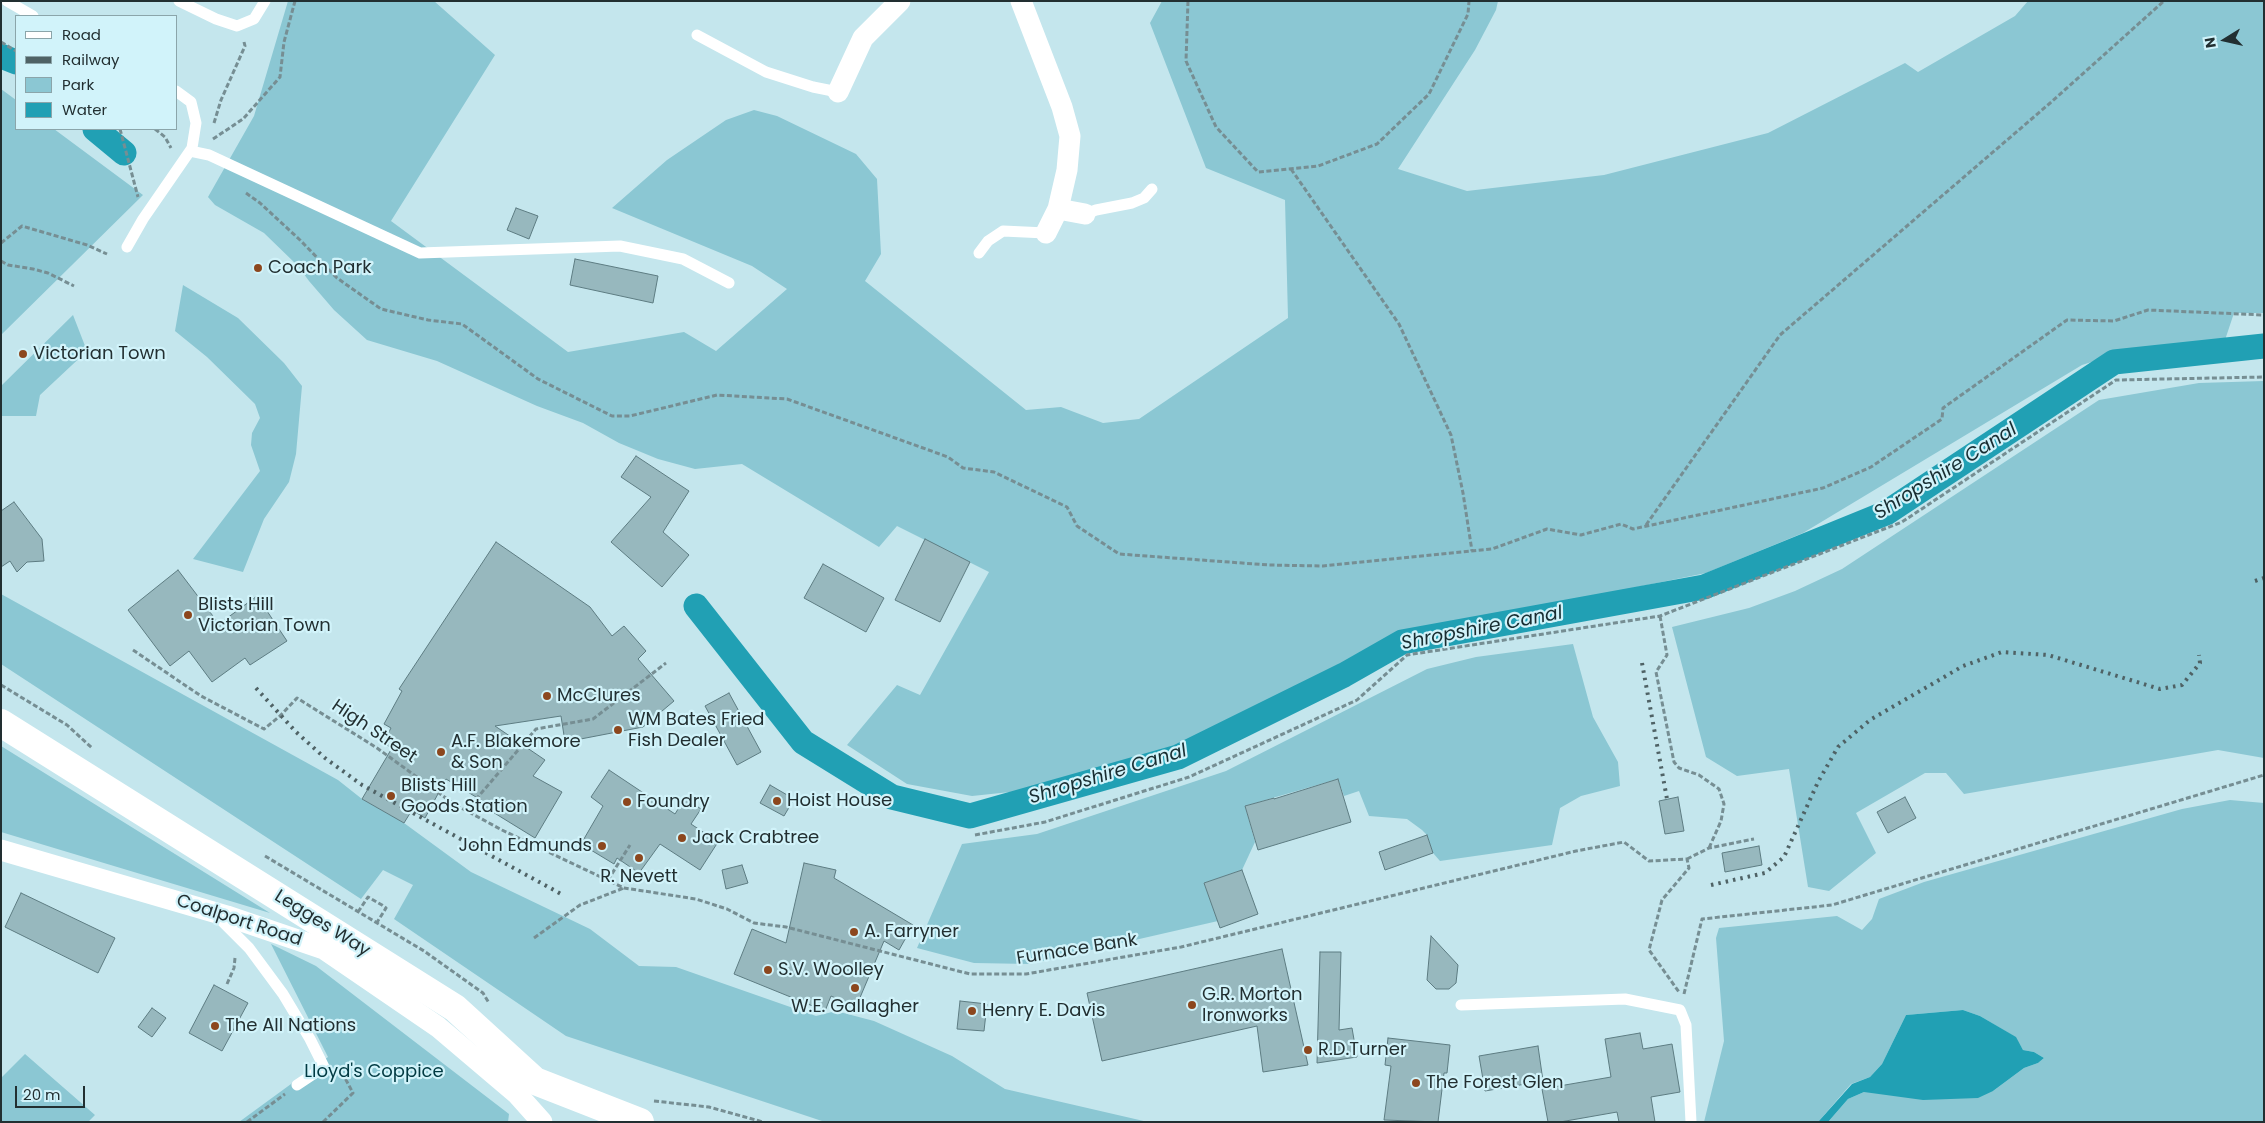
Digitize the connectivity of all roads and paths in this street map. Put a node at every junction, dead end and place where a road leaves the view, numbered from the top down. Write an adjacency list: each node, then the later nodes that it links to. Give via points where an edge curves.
1 (6, 1): 10 (lane)
2 (179, 1): 3 (lane, via 237,26 254,19)
3 (265, 1)
4 (295, 1): 20 (path, via 284,42 280,77 243,119 208,142 203,149)
5 (900, 1): 16 (street, via 863,38)
6 (1021, 1): 24 (street, via 1070,136 1067,170)
7 (1188, 1): 21 (path, via 1186,61 1216,127 1258,172)
8 (1469, 1): 21 (path, via 1468,14 1428,94 1377,144 1318,166)
9 (2164, 1): 37 (path, via 1780,335)
10 (31, 15)
11 (698, 35): 16 (lane, via 766,72)
12 (1, 42): 14 (path)
13 (245, 46): 17 (path)
14 (15, 50)
15 (178, 92): 20 (lane, via 191,102 196,124)
16 (838, 92)
17 (221, 100)
18 (120, 130): 26 (path)
19 (156, 130): 20 (path, via 165,137 175,155)
20 (190, 151): 26 (lane); 33 (lane, via 209,155 420,253 620,246 683,260)
21 (1291, 169): 38 (path, via 1399,324 1451,435)
22 (1152, 189): 25 (lane, via 1144,198 1132,203)
23 (244, 192): 38 (path, via 260,203 337,278 381,309 462,324 538,379 612,416 630,416 717,395 787,399 948,457 963,468 994,472 1067,507 1078,526 1119,554 1323,566)
24 (1058, 209): 25 (street); 27 (street)
25 (1084, 214)
26 (143, 219): 29 (lane)
27 (1046, 233): 30 (lane, via 1003,232)
28 (1, 243): 31 (path, via 22,226)
29 (127, 247)
30 (979, 253)
31 (108, 254)
32 (1, 261): 34 (path, via 48,273)
33 (729, 283)
34 (74, 286)
35 (2264, 315): 37 (path, via 2148,310 2114,321 2067,320 1942,408 1942,419 1871,467 1823,488)
36 (2264, 377): 39 (path, via 2116,380 1902,522)
37 (1646, 526): 38 (path, via 1633,528 1621,524 1581,535 1548,528 1492,549)
38 (1472, 551)
39 (1660, 616): 45 (path, via 1407,655 1357,700 1189,777 1046,822); 48 (path, via 1667,656 1656,672 1674,762 1679,768 1699,775 1719,789 1724,804 1722,821)
40 (133, 650): 44 (path, High Street, via 201,696 264,729 297,698 377,748)
41 (666, 663): 44 (path, via 592,718 536,728)
42 (1, 723): 63 (street, Legges Way, via 455,1008 535,1081)
43 (2264, 775): 59 (path, via 1832,905 1702,919)
44 (466, 811): 51 (path, High Street)
45 (975, 835)
46 (1754, 839): 48 (path)
47 (630, 845): 51 (path)
48 (1709, 848): 50 (path)
49 (1, 850): 54 (street, Coalport Road)
50 (1688, 859): 56 (path, Furnace Bank, via 1649,861 1624,842 1181,947 1026,974 970,974); 58 (path, via 1689,868 1662,900 1649,950)
51 (608, 880): 52 (path, High Street)
52 (624, 888): 56 (path, High Street, via 696,900 727,909 754,923); 57 (path, via 580,905)
53 (386, 908): 55 (path, via 368,897)
54 (212, 912): 61 (lane, via 249,948 283,994); 66 (street, Coalport Road, via 324,949 438,1026 516,1094)
55 (358, 912)
56 (813, 934)
57 (534, 938)
58 (1674, 987)
59 (1684, 997)
60 (1461, 1005): 68 (lane, via 1625,999 1680,1010 1686,1024)
61 (324, 1067): 62 (lane); 65 (path, via 345,1078 352,1093)
62 (297, 1085): 64 (path)
63 (643, 1111): 67 (path, via 709,1108)
64 (247, 1122)
65 (322, 1122)
66 (542, 1122)
67 (763, 1122)
68 (1691, 1122)

